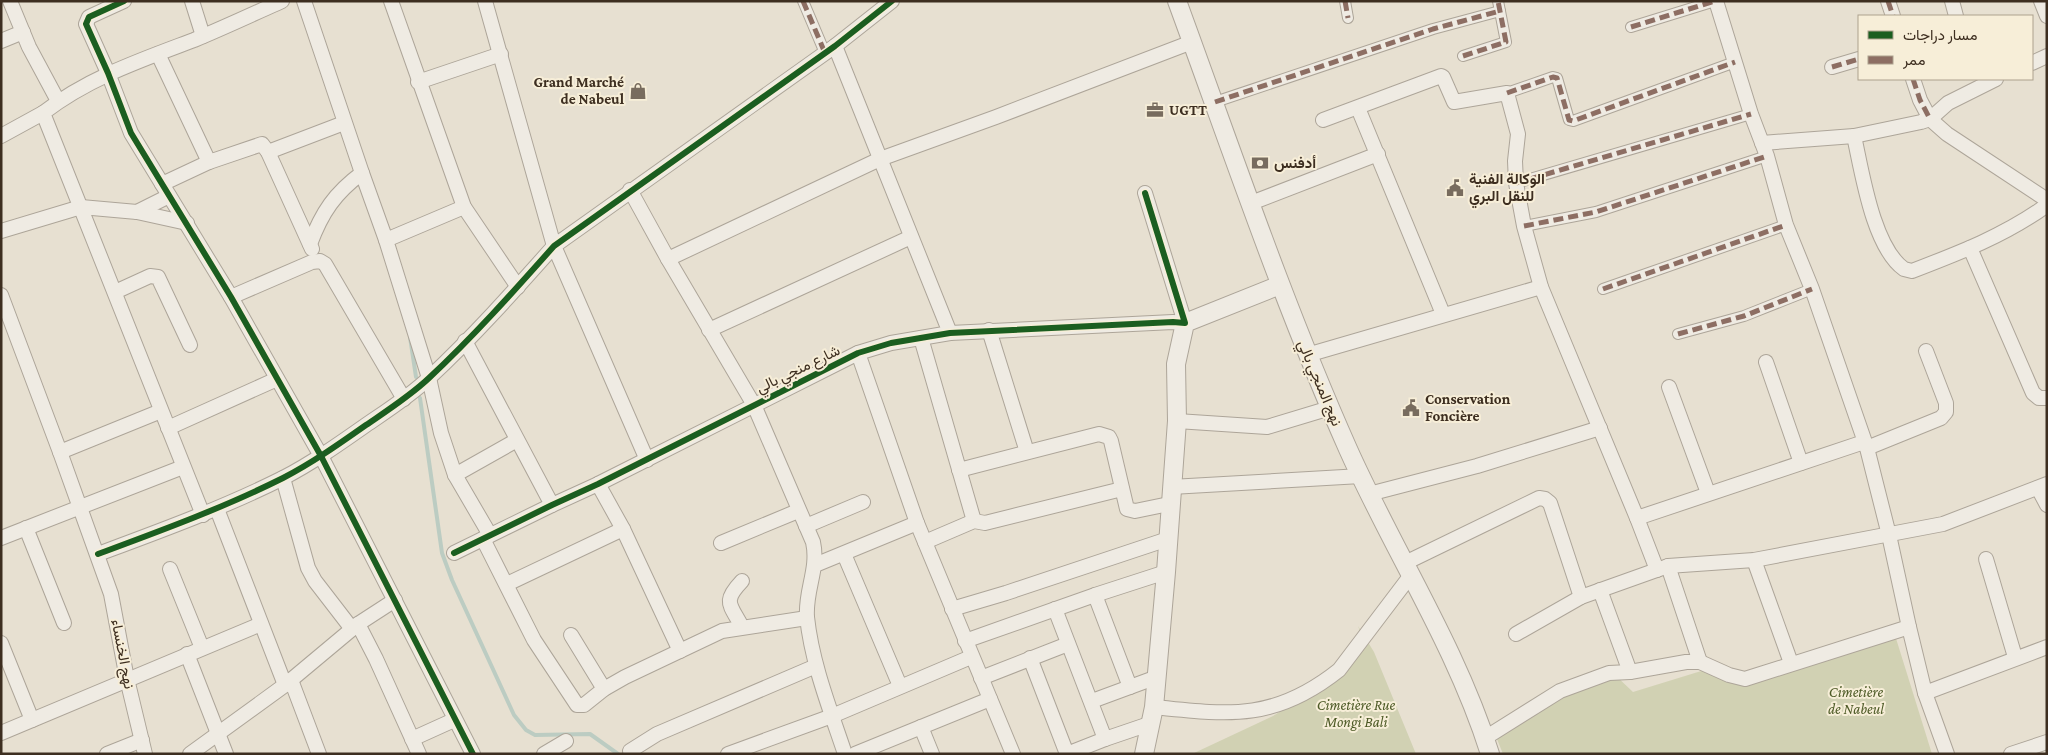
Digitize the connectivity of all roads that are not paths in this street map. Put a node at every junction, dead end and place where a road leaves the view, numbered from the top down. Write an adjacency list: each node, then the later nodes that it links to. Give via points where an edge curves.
1 (10, 1): 22 (street)
2 (192, 1): 23 (street)
3 (282, 1): 23 (street)
4 (304, 1): 48 (street)
5 (391, 1): 38 (street)
6 (485, 1): 28 (street)
7 (803, 1): 26 (street)
8 (892, 1): 26 (street)
9 (1177, 1): 25 (street, نهج المنجي بالي)
10 (1345, 1): 20 (street)
11 (1715, 1): 21 (street); 32 (street)
12 (1888, 1): 17 (street)
13 (1952, 1): 18 (street)
14 (2041, 1): 19 (street)
15 (115, 3): 35 (street, via 89,16 86,21)
16 (1499, 6): 29 (street, via 1506,42); 42 (street)
17 (1893, 15)
18 (1956, 15)
19 (2047, 16)
20 (1348, 18)
21 (1631, 26)
22 (23, 32): 24 (street); 41 (street)
23 (203, 36): 27 (street)
24 (1, 40)
25 (1192, 42): 42 (street, نهج المنجي بالي); 55 (street)
26 (830, 50): 55 (street); 60 (street)
27 (158, 54): 35 (street); 56 (street)
28 (501, 54): 38 (street); 75 (street)
29 (1463, 56)
30 (2047, 56): 33 (street)
31 (1858, 59): 34 (street)
32 (1735, 62): 40 (street, via 1573,121 1569,120 1557,78); 45 (street)
33 (2033, 63)
34 (1832, 67)
35 (108, 72): 41 (street); 59 (street, via 131,133)
36 (1913, 80): 46 (street)
37 (1991, 80): 39 (street)
38 (418, 82): 66 (street)
39 (1976, 83): 46 (street)
40 (1507, 93): 43 (street, via 1454,102 1442,76); 58 (street, via 1518,134 1514,161)
41 (58, 101): 44 (street)
42 (1215, 102): 63 (street, نهج المنجي بالي)
43 (1358, 108): 47 (street); 53 (street)
44 (43, 113): 49 (street); 65 (street)
45 (1751, 114): 51 (street); 58 (street)
46 (1930, 119): 50 (street); 62 (street, via 1947,134)
47 (1323, 120)
48 (344, 123): 52 (street); 57 (street)
49 (1, 136)
50 (1854, 136): 51 (street); 76 (street, via 1871,215 1900,267 1912,271)
51 (1762, 143): 54 (street)
52 (268, 152): 56 (street, via 262,144); 74 (street)
53 (1378, 154): 63 (street); 87 (street)
54 (1767, 156): 69 (street); 70 (street, via 1596,212)
55 (880, 159): 72 (street); 77 (street)
56 (209, 162): 59 (street)
57 (362, 173): 73 (street); 74 (street, via 334,199 319,220)
58 (1516, 183): 70 (street)
59 (165, 190): 67 (street); 68 (street)
60 (630, 190): 75 (street); 77 (street)
61 (1146, 193): 88 (street)
62 (2047, 200)
63 (1251, 202): 79 (street, نهج المنجي بالي)
64 (2047, 205): 76 (street, via 2029,218)
65 (81, 207): 67 (street); 71 (street); 84 (street)
66 (464, 208): 73 (street); 80 (street)
67 (137, 212): 68 (street)
68 (187, 223): 86 (street)
69 (1786, 225): 82 (street); 83 (street)
70 (1524, 226): 81 (street)
71 (1, 231)
72 (911, 237): 89 (street); 91 (street)
73 (386, 240): 100 (street)
74 (310, 244): 78 (street)
75 (554, 246): 80 (street); 116 (street)
76 (1970, 248): 103 (street, via 2033,393 2039,398)
77 (668, 259): 89 (street)
78 (317, 261): 86 (street); 104 (street, via 325,264)
79 (1280, 285): 88 (street); 98 (street, نهج المنجي بالي)
80 (518, 287): 94 (street)
81 (1541, 287): 87 (street); 110 (street)
82 (1603, 289)
83 (1812, 289): 92 (street, via 1744,316); 112 (street)
84 (115, 292): 95 (street, via 150,276 158,277); 107 (street)
85 (1, 295): 113 (street, نهج الخنساء)
86 (231, 297): 101 (street)
87 (1443, 314): 98 (street)
88 (1185, 323): 90 (street, شارع منجي بالي); 108 (street, via 1176,364)
89 (709, 330): 105 (street)
90 (988, 330): 91 (street, شارع منجي بالي); 114 (street)
91 (950, 333): 93 (street, شارع منجي بالي)
92 (1678, 334)
93 (921, 338): 97 (street, شارع منجي بالي, via 891,343); 119 (street)
94 (465, 341): 100 (street); 111 (street)
95 (190, 346)
96 (1926, 351): 112 (street, via 1946,403 1946,412 1941,418)
97 (858, 354): 105 (street, شارع منجي بالي); 138 (street)
98 (1307, 355): 106 (street, نهج المنجي بالي)
99 (1766, 362): 117 (street)
100 (429, 378): 104 (street); 120 (street, via 441,433)
101 (277, 379): 109 (street); 115 (street)
102 (1669, 387): 126 (street)
103 (2047, 398)
104 (404, 399): 115 (street)
105 (754, 405): 116 (street, شارع منجي بالي); 134 (street)
106 (1330, 408): 108 (street, via 1267,427); 121 (street, نهج المنجي بالي)
107 (161, 411): 109 (street); 113 (street)
108 (1177, 421): 128 (street)
109 (168, 428): 118 (street)
110 (1600, 428): 127 (street, via 1477,466); 136 (street)
111 (518, 440): 120 (street); 130 (street)
112 (1866, 445): 117 (street); 142 (street)
113 (60, 452): 132 (street, نهج الخنساء)
114 (1027, 452): 119 (street); 125 (street, via 1105,435 1112,441)
115 (322, 456): 122 (street); 163 (street)
116 (647, 460): 123 (street, شارع منجي بالي)
117 (1801, 463): 126 (street)
118 (183, 467): 132 (street); 135 (street)
119 (959, 470): 137 (street)
120 (455, 475): 143 (street)
121 (1360, 476): 127 (street, نهج المنجي بالي); 128 (street)
122 (283, 478): 133 (street); 169 (street, via 308,568 315,581)
123 (598, 484): 130 (street, شارع منجي بالي); 141 (street)
124 (2042, 486): 131 (street); 142 (street, via 1943,524)
125 (1122, 488): 128 (street, via 1130,511); 137 (street, via 985,523)
126 (1708, 493): 136 (street)
127 (1369, 494): 156 (street, نهج المنجي بالي)
128 (1170, 496): 145 (street)
129 (863, 502): 139 (street)
130 (552, 505): 143 (street, شارع منجي بالي)
131 (2047, 505)
132 (78, 507): 140 (street); 149 (street, نهج الخنساء)
133 (217, 509): 135 (street); 168 (street)
134 (798, 510): 139 (street); 147 (street)
135 (203, 515): 149 (street)
136 (1637, 518): 155 (street)
137 (974, 521): 146 (street)
138 (917, 523): 146 (street); 150 (street)
139 (806, 526): 153 (street, via 814,547)
140 (26, 528): 144 (street); 167 (street)
141 (623, 530): 159 (street); 179 (street)
142 (1890, 535): 152 (street); 171 (street)
143 (487, 537): 148 (street, شارع منجي بالي); 159 (street)
144 (1, 538)
145 (1168, 539): 157 (street); 164 (street)
146 (925, 542): 164 (street)
147 (721, 543)
148 (454, 553)
149 (98, 554): 190 (street, نهج الخنساء, via 111,594)
150 (844, 554): 153 (street); 192 (street)
151 (1986, 559): 182 (street)
152 (1754, 560): 155 (street); 185 (street)
153 (815, 565): 166 (street, via 807,601)
154 (170, 568): 178 (street)
155 (1662, 568): 160 (street); 184 (street)
156 (1408, 569): 162 (street, via 1539,498 1550,503); 198 (street, via 1339,670 1294,700 1268,709 1238,713); 209 (street, نهج المنجي بالي, via 1445,640)
157 (1166, 572): 161 (street); 188 (street)
158 (742, 581): 170 (street, via 731,592 729,600)
159 (506, 584): 194 (street, via 534,640 577,705 584,705)
160 (1600, 590): 162 (street); 187 (street)
161 (1095, 595): 165 (street); 193 (street)
162 (1580, 597): 172 (street)
163 (395, 600): 169 (street); 201 (street)
164 (952, 609): 174 (street)
165 (1055, 609): 174 (street); 176 (street)
166 (807, 618): 170 (street); 186 (street)
167 (64, 623)
168 (261, 624): 178 (street); 191 (street)
169 (355, 626): 191 (street); 205 (street, via 376,659)
170 (742, 627): 179 (street, via 722,630)
171 (1909, 627): 185 (street); 195 (street)
172 (1516, 634)
173 (571, 635): 194 (street)
174 (965, 641): 181 (street)
175 (1, 642): 200 (street)
176 (1068, 644): 183 (street); 197 (street)
177 (2047, 647): 182 (street)
178 (202, 648): 180 (street)
179 (680, 651): 194 (street)
180 (188, 654): 190 (street); 203 (street)
181 (971, 657): 189 (street); 192 (street)
182 (2016, 657): 195 (street)
183 (1030, 658): 189 (street); 206 (street, via 1066,754)
184 (1700, 662): 185 (street, via 1745,679); 187 (street)
185 (1791, 663)
186 (816, 666): 199 (street); 212 (street, via 657,734)
187 (1630, 672): 209 (street, via 1609,673 1560,691)
188 (1157, 677): 193 (street); 198 (street)
189 (981, 678): 196 (street)
190 (127, 679): 200 (street); 210 (street, نهج الخنساء)
191 (288, 683): 203 (street); 217 (street)
192 (900, 686): 199 (street)
193 (1130, 687): 197 (street)
194 (604, 689)
195 (1925, 693): 226 (street)
196 (990, 699): 202 (street); 213 (street)
197 (1092, 702): 206 (street)
198 (1153, 715): 206 (street); 225 (street)
199 (832, 716): 221 (street); 222 (street)
200 (32, 720): 204 (street)
201 (454, 720): 205 (street); 219 (street)
202 (921, 727): 211 (street); 224 (street)
203 (218, 732): 215 (street); 216 (street)
204 (1, 733)
205 (412, 739): 218 (street)
206 (1105, 739)
207 (566, 741): 220 (street)
208 (2047, 742): 227 (street)
209 (1488, 746)
210 (143, 747): 214 (street)
211 (885, 748): 223 (street)
212 (630, 751)
213 (1009, 753)
214 (107, 754)
215 (190, 754)
216 (226, 754)
217 (319, 754)
218 (419, 754)
219 (473, 754)
220 (544, 754)
221 (728, 754)
222 (845, 754)
223 (855, 754)
224 (932, 754)
225 (1144, 754)
226 (1947, 754)
227 (2011, 754)

